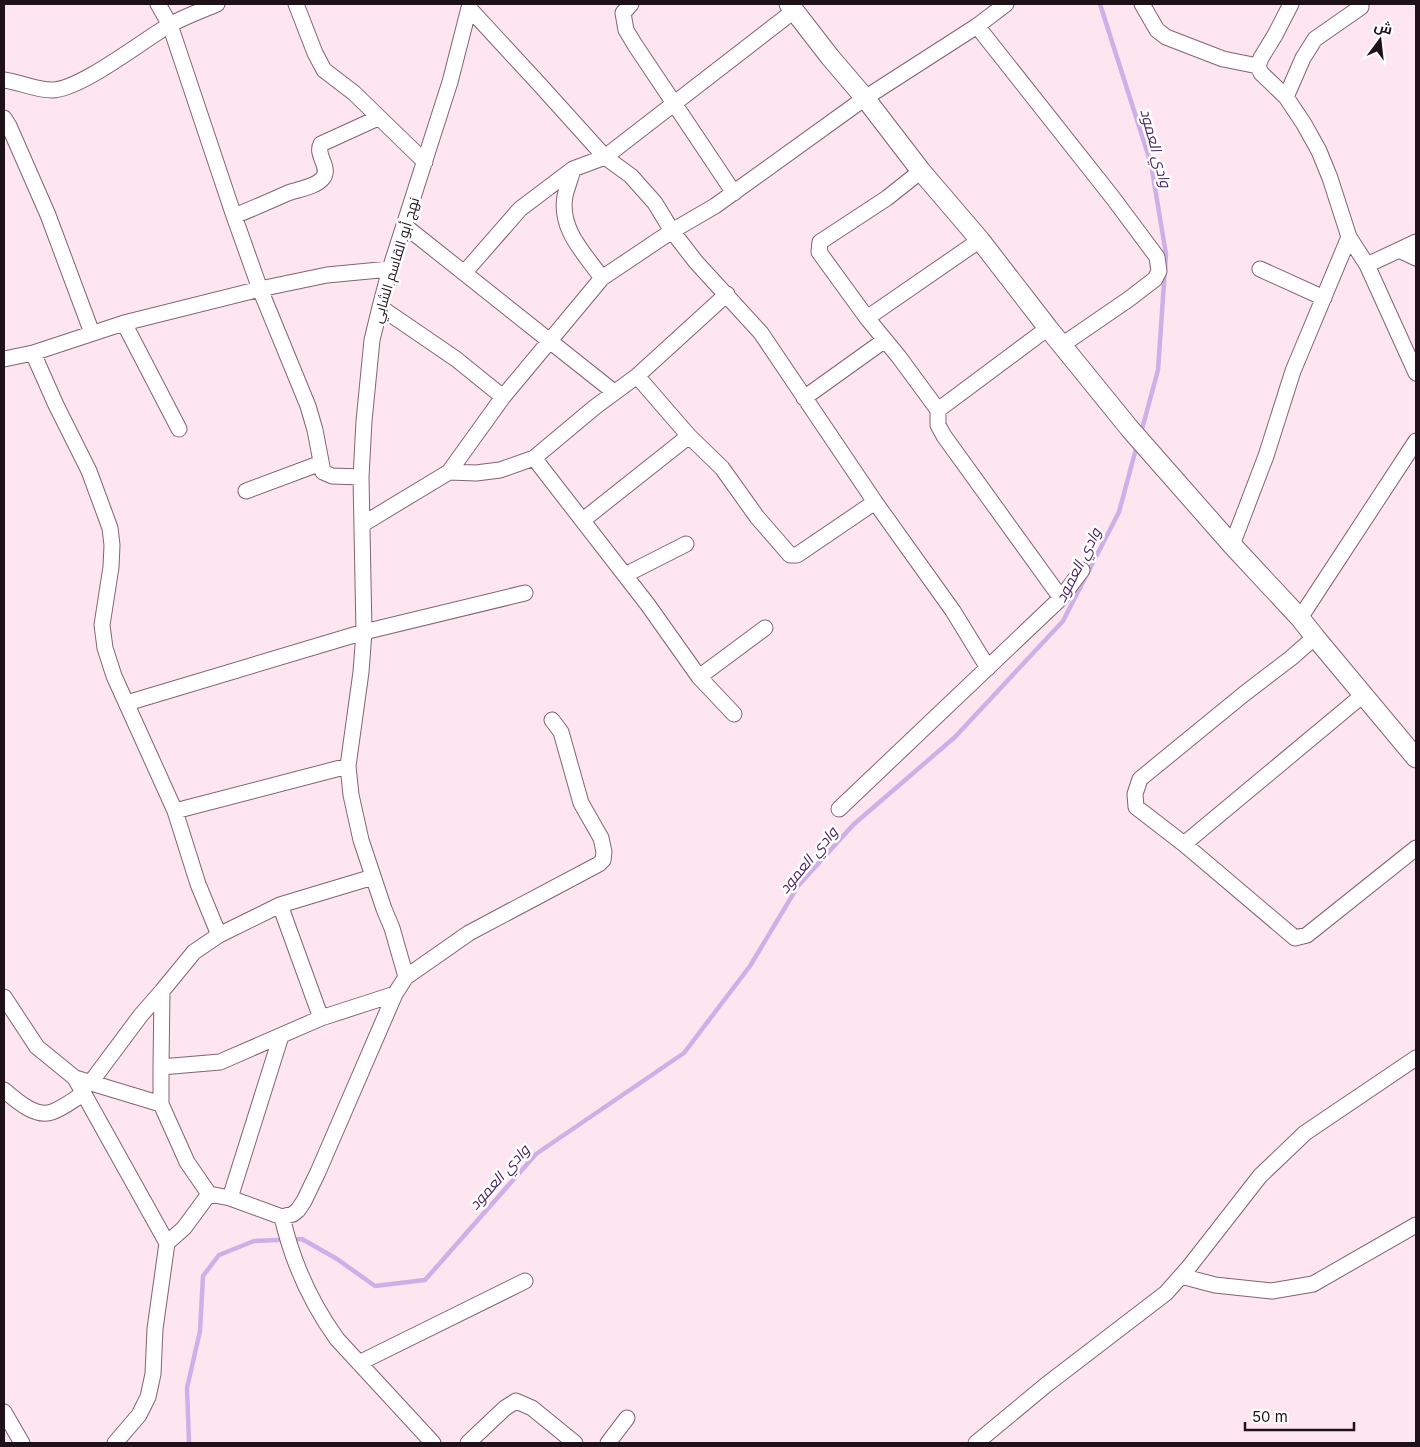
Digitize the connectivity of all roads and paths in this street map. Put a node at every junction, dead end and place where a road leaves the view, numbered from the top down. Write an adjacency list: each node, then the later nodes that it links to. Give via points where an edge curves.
1 (158, 4): 11 (street)
2 (217, 4): 11 (street)
3 (296, 4): 19 (street, via 324,70)
4 (631, 4): 17 (street, via 623,13 626,30)
5 (1006, 4): 12 (street)
6 (1142, 4): 13 (street, via 1157,30 1166,37 1223,59)
7 (1291, 4): 13 (street)
8 (469, 6): 20 (street); 21 (street, نهج أبو القاسم الشابي)
9 (792, 7): 16 (street); 17 (street)
10 (1361, 7): 15 (street, via 1315,39)
11 (170, 25): 14 (street, via 93,74 65,87 53,90); 25 (street)
12 (977, 26): 16 (street); 48 (street, via 1113,198 1157,257 1160,266 1155,279)
13 (1258, 66): 15 (street, via 1261,74)
14 (4, 80)
15 (1286, 97): 28 (street, via 1319,151)
16 (865, 98): 23 (street); 24 (street)
17 (674, 103): 20 (street); 24 (street)
18 (4, 118): 45 (street, via 48,215)
19 (378, 118): 21 (street); 25 (street, via 321,144 319,152 325,175 314,185)
20 (605, 157): 22 (street); 27 (street, via 631,176 655,203)
21 (425, 162): 26 (street, نهج أبو القاسم الشابي)
22 (573, 169): 36 (street, via 520,208); 37 (street, via 565,197 565,220 572,237)
23 (921, 171): 29 (street); 42 (street, via 887,198 820,242 819,252)
24 (734, 193): 27 (street)
25 (234, 216): 38 (street)
26 (405, 226): 34 (street, نهج أبو القاسم الشابي); 36 (street)
27 (672, 231): 37 (street); 39 (street)
28 (1349, 237): 33 (street); 40 (street)
29 (980, 240): 42 (street); 44 (street)
30 (1416, 242): 31 (street)
31 (1399, 250): 32 (street); 33 (street)
32 (1416, 258)
33 (1367, 265): 51 (street)
34 (390, 269): 38 (street, via 327,274); 41 (street, نهج أبو القاسم الشابي)
35 (1260, 269): 40 (street)
36 (465, 272): 47 (street)
37 (602, 278): 47 (street)
38 (260, 288): 43 (street); 61 (street, via 308,406)
39 (727, 294): 52 (street); 55 (street, via 761,333)
40 (1324, 298): 69 (street, via 1293,371 1266,456)
41 (380, 307): 54 (street); 63 (street, نهج أبو القاسم الشابي, via 368,374)
42 (867, 318): 46 (street)
43 (124, 323): 45 (street); 57 (street)
44 (1048, 328): 48 (street); 56 (street)
45 (92, 333): 49 (street)
46 (885, 340): 55 (street); 56 (street)
47 (548, 341): 53 (street); 54 (street)
48 (1062, 345): 69 (street, via 1165,471)
49 (33, 353): 50 (street); 81 (street, via 89,471 110,528 111,567 102,625 105,648)
50 (4, 359)
51 (1416, 372)
52 (636, 376): 53 (street); 58 (street)
53 (614, 392): 60 (street)
54 (503, 396): 62 (street)
55 (804, 398): 65 (street)
56 (938, 410): 73 (street, via 938,425 944,436)
57 (179, 429)
58 (689, 436): 65 (street, via 722,468 757,517 790,555 797,555); 66 (street)
59 (1416, 441): 74 (street)
60 (534, 458): 62 (street, via 500,470 476,474); 66 (street)
61 (321, 463): 63 (street, via 325,474); 64 (street)
62 (450, 472): 67 (street)
63 (361, 477): 67 (street, نهج أبو القاسم الشابي)
64 (246, 491)
65 (875, 502): 78 (street, via 953,610)
66 (583, 520): 71 (street)
67 (362, 524): 76 (street, نهج أبو القاسم الشابي)
68 (686, 544): 71 (street)
69 (1232, 545): 74 (street)
70 (1082, 570): 73 (street)
71 (625, 576): 79 (street)
72 (525, 593): 76 (street)
73 (1061, 598): 78 (street)
74 (1300, 618): 77 (street)
75 (765, 628): 79 (street)
76 (364, 632): 81 (street); 85 (street, نهج أبو القاسم الشابي)
77 (1315, 638): 80 (street); 88 (street, via 1140,779 1135,794 1136,807)
78 (988, 668): 86 (street)
79 (699, 677): 82 (street)
80 (1363, 695): 84 (street); 88 (street)
81 (127, 703): 87 (street)
82 (734, 714)
83 (552, 720): 93 (street, via 561,732 581,803 601,838 604,860 469,933)
84 (1416, 758)
85 (348, 766): 87 (street); 90 (street, نهج أبو القاسم الشابي, via 356,817)
86 (839, 809)
87 (175, 811): 92 (street, via 198,884)
88 (1184, 844): 89 (street, via 1295,938 1307,935)
89 (1416, 848)
90 (373, 877): 91 (street); 93 (street, نهج أبو القاسم الشابي)
91 (280, 905): 92 (street); 97 (street)
92 (219, 935): 94 (street, via 194,952)
93 (406, 976): 95 (street)
94 (162, 990): 100 (street); 101 (street)
95 (395, 994): 97 (street); 106 (street, via 304,1201 293,1214)
96 (4, 997): 101 (street, via 37,1047)
97 (322, 1018): 98 (street)
98 (281, 1036): 100 (street, via 220,1062); 105 (street)
99 (1416, 1058): 109 (street, via 1305,1133 1260,1176)
100 (161, 1067): 103 (street)
101 (87, 1088): 102 (street, via 51,1113 21,1105); 103 (street); 108 (street)
102 (4, 1090)
103 (160, 1104): 104 (street, via 187,1162)
104 (209, 1194): 105 (street); 108 (street, via 184,1228)
105 (230, 1198): 106 (street)
106 (282, 1217): 111 (street, via 292,1254 326,1324)
107 (1416, 1225): 109 (street, via 1313,1284 1272,1292 1215,1285)
108 (167, 1243): 114 (street, via 155,1329 153,1374 148,1397)
109 (1181, 1276): 121 (street, via 1166,1293)
110 (525, 1281): 111 (street)
111 (359, 1363): 117 (street)
112 (4, 1412): 115 (street)
113 (627, 1418): 120 (street)
114 (129, 1437): 116 (street)
115 (22, 1443)
116 (115, 1443)
117 (434, 1443)
118 (468, 1443): 119 (street, via 504,1408 516,1402 532,1408)
119 (575, 1443)
120 (608, 1443)
121 (976, 1443)

